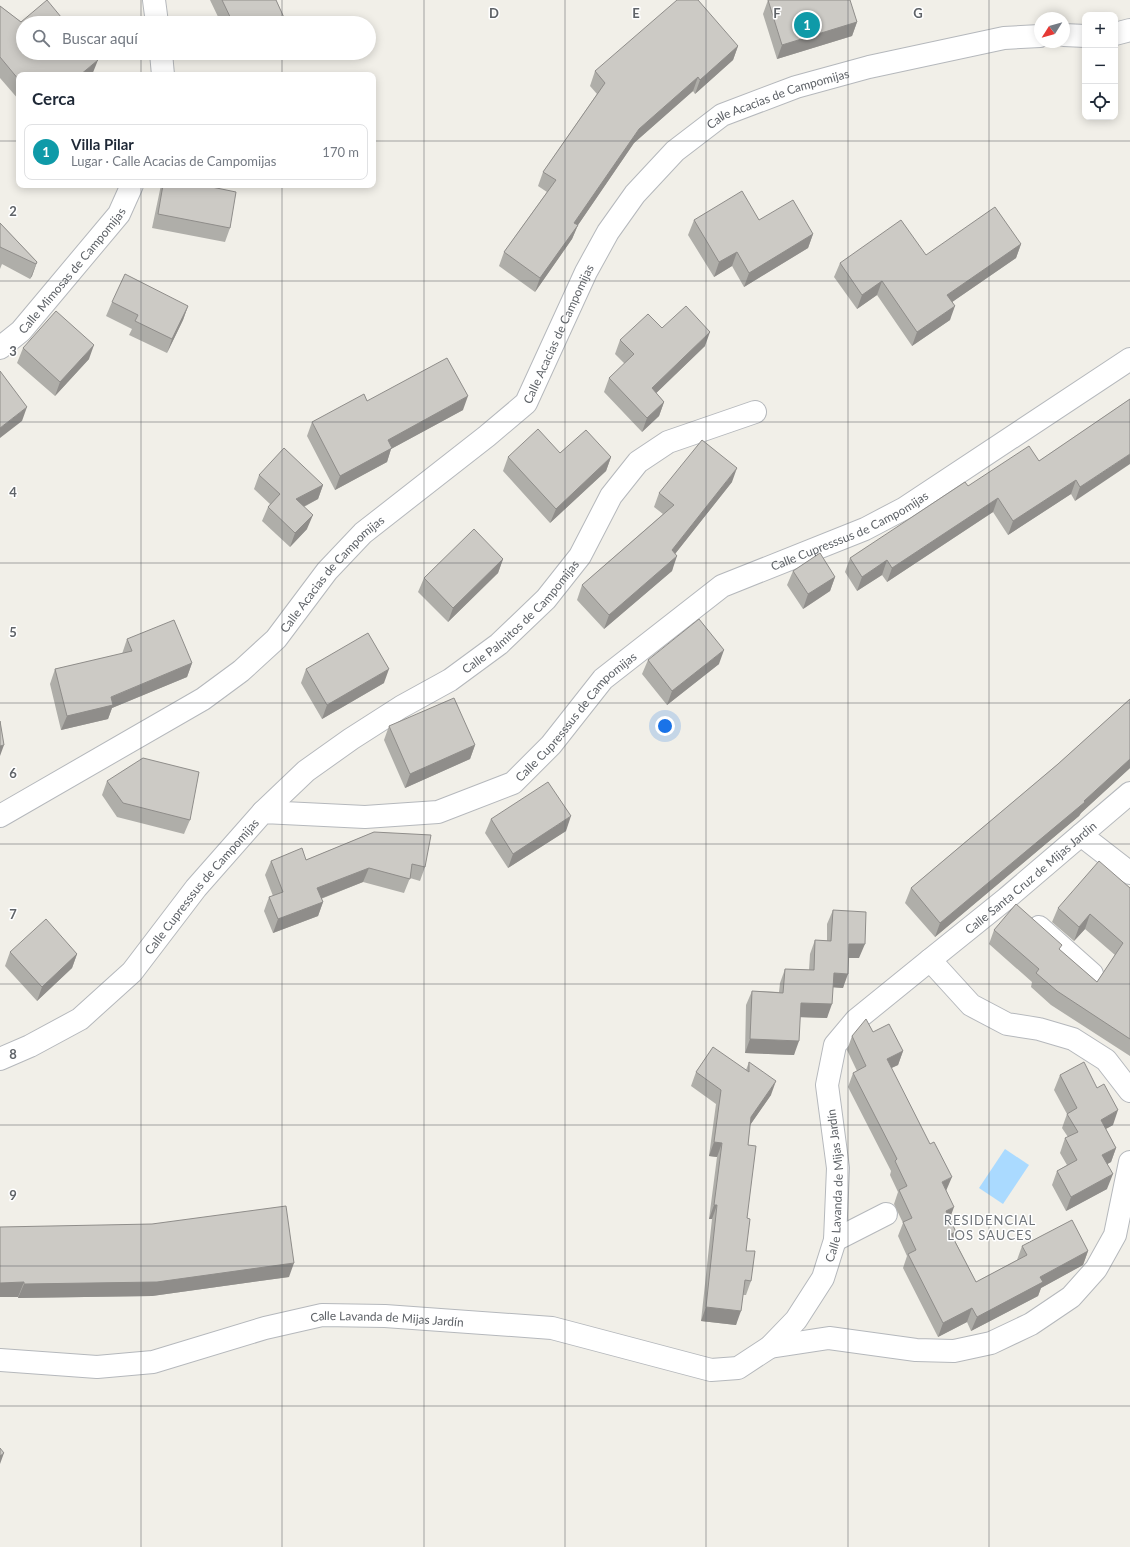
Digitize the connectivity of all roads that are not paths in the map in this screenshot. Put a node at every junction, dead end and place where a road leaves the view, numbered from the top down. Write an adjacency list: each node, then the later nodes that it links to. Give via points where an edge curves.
1 (154, 0): 2 (street)
2 (156, 16)
3 (1130, 30): 4 (street)
4 (1118, 33)
5 (1070, 35): 7 (street)
6 (1034, 36): 16 (street, Calle Acacias de Campomijas, via 1004,38 869,67 796,86 722,115 675,151 635,194 608,232 586,272 526,403 363,533 327,571 276,639 241,671 203,699)
7 (1082, 36)
8 (162, 60): 9 (street)
9 (163, 72)
10 (131, 188): 11 (street, Calle Mimosas de Campomijas, via 119,214 21,331)
11 (0, 348)
12 (1130, 358): 15 (street, Calle Cupresssus de Campomijas, via 905,508 865,529 722,586 603,679 551,745 513,783 438,812 365,817)
13 (756, 412): 15 (street, Calle Palmitos de Campomijas, via 668,442 638,462 611,496 580,556 546,599 499,644 450,680 401,706 325,757 306,771)
14 (1130, 793): 17 (street, Calle Santa Cruz de Mijas Jardin)
15 (263, 812): 22 (street, Calle Cupresssus de Campomijas, via 196,888 132,972 80,1019)
16 (0, 816)
17 (1081, 835): 18 (street); 19 (street, Calle Santa Cruz de Mijas Jardin)
18 (1130, 873)
19 (1007, 898): 20 (street, Calle Santa Cruz de Mijas Jardin); 21 (street)
20 (930, 960): 23 (street, via 971,1005 1007,1024 1039,1029 1073,1039 1106,1060); 26 (street, Calle Lavanda de Mijas Jardín, via 856,1020 835,1045 826,1085 838,1168)
21 (1092, 974)
22 (0, 1059)
23 (1130, 1091)
24 (1130, 1162): 27 (street, Calle Lavanda de Mijas Jardín, via 1116,1235 1096,1269 1071,1297 1031,1324 991,1343 954,1352 916,1350 829,1338)
25 (886, 1214): 26 (street)
26 (834, 1240): 27 (street, Calle Lavanda de Mijas Jardín, via 822,1278 796,1320)
27 (770, 1347): 28 (street, Calle Lavanda de Mijas Jardín, via 738,1368 711,1370 552,1328 385,1316 322,1315 265,1328 153,1362 96,1367)
28 (0, 1360)

